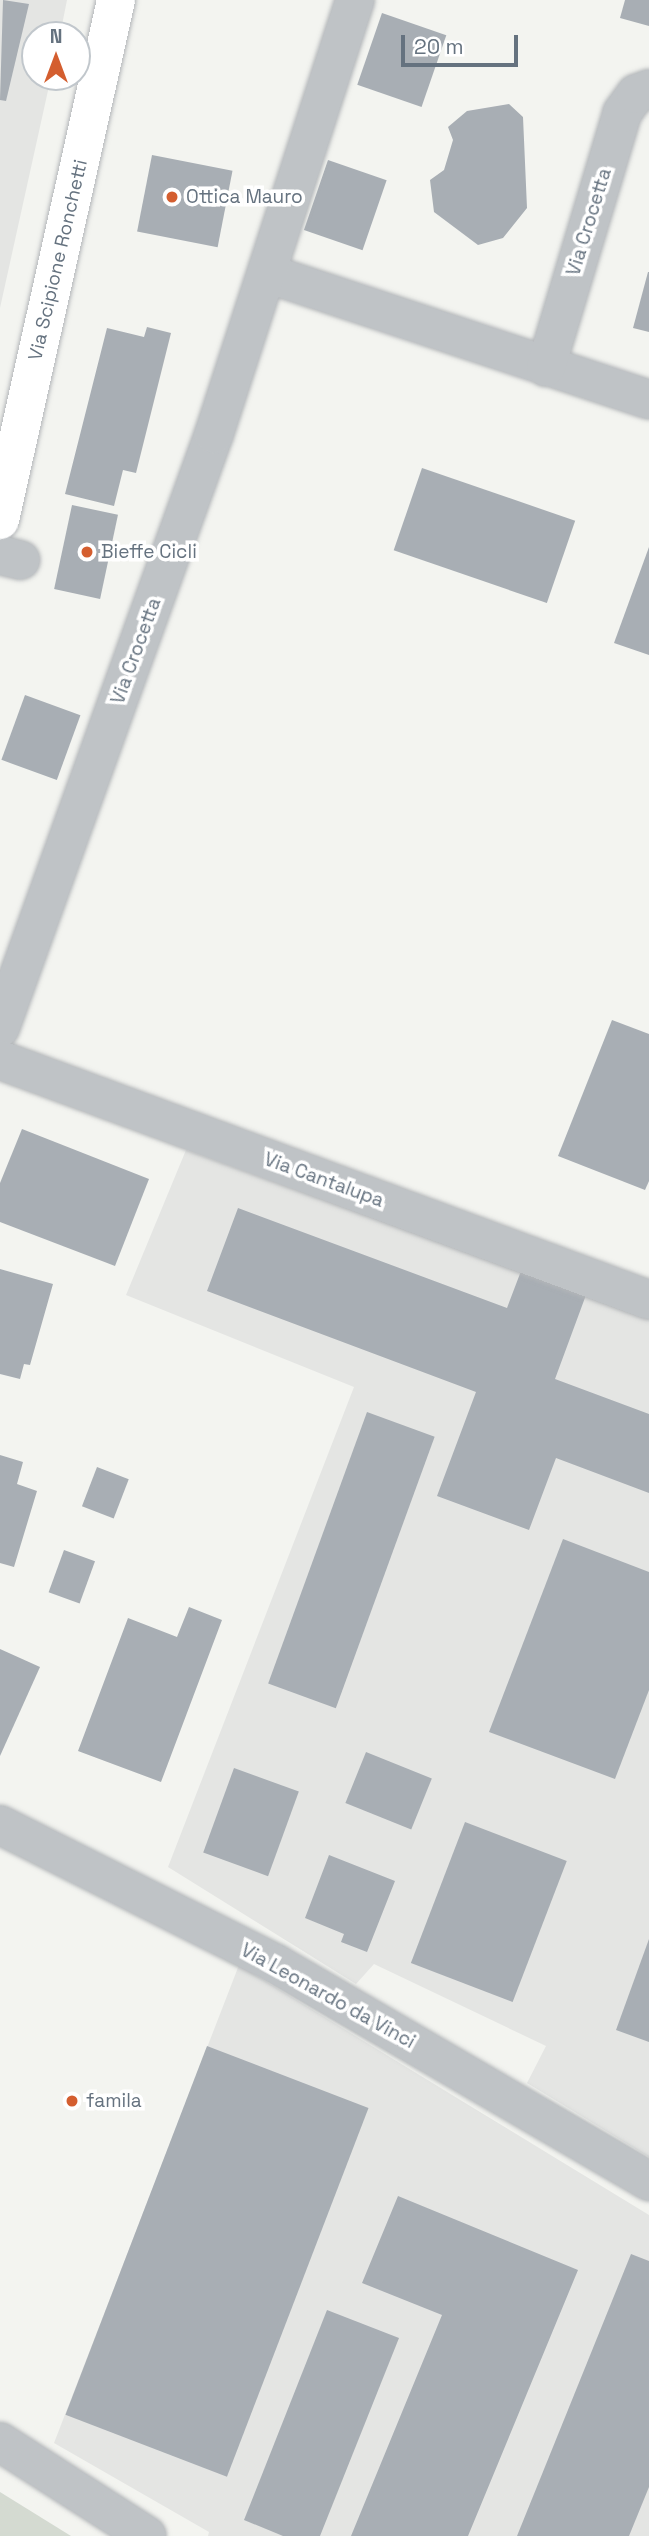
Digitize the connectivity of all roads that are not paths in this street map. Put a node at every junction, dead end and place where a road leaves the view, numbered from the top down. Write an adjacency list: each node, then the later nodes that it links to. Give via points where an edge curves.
1 (116, 0): 7 (main road, Via Scipione Ronchetti)
2 (355, 0): 4 (street, Via Crocetta)
3 (649, 89): 5 (street, Via Crocetta, via 636,94 621,113)
4 (269, 274): 5 (street); 8 (street, Via Crocetta)
5 (546, 367): 6 (street)
6 (649, 400)
7 (0, 520)
8 (0, 1028)
9 (0, 1060): 10 (street, Via Cantalupa)
10 (649, 1300)
11 (0, 1825): 12 (street, Via Leonardo da Vinci, via 276,1964)
12 (649, 2181)
13 (0, 2442): 14 (street)
14 (147, 2536)

